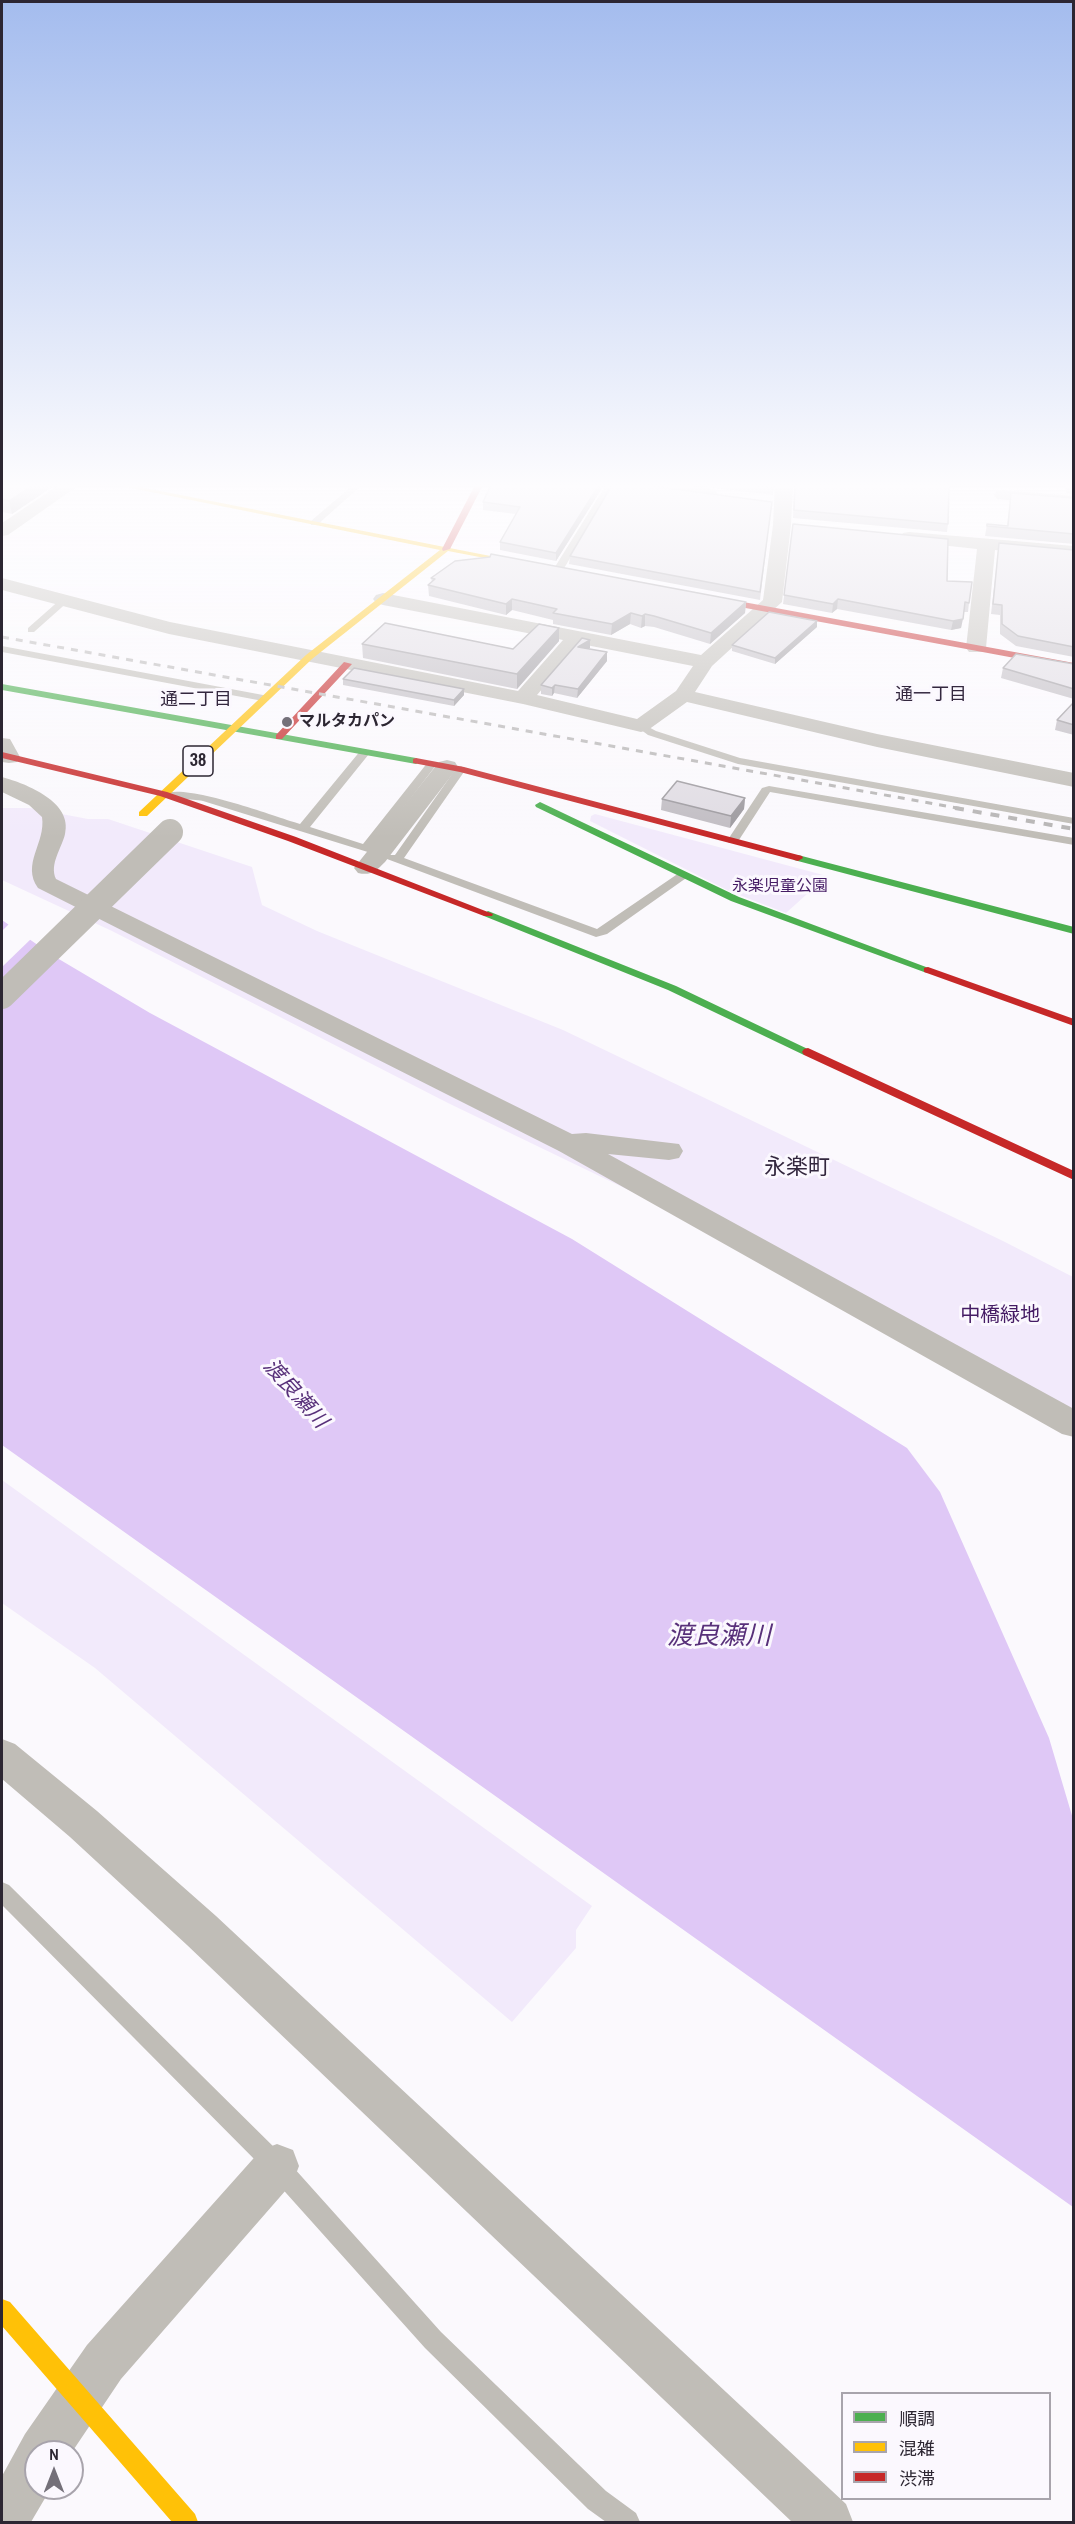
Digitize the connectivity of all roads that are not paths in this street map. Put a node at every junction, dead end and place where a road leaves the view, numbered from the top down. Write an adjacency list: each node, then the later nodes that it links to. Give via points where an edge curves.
1 (62, 603): 9 (lane)
2 (76, 603): 13 (street)
3 (378, 603): 13 (street, 38)
4 (403, 603): 10 (street)
5 (730, 603): 8 (street)
6 (769, 603): 8 (street)
7 (981, 603): 11 (street)
8 (763, 609): 11 (street); 14 (street)
9 (31, 630)
10 (577, 636): 14 (street); 20 (street)
11 (976, 648): 16 (street)
12 (2, 651): 19 (lane)
13 (309, 657): 15 (street); 19 (street, 38)
14 (705, 662): 18 (street)
15 (347, 664): 20 (street); 23 (street)
16 (1074, 666)
17 (2, 687): 22 (street)
18 (683, 695): 21 (street); 28 (street, via 981,764)
19 (263, 698): 22 (street, 38)
20 (524, 698): 21 (street)
21 (642, 726): 34 (lane, via 652,734 738,761)
22 (233, 729): 23 (street); 30 (street, 38)
23 (279, 737): 25 (street)
24 (4, 752): 30 (street)
25 (365, 752): 26 (street); 36 (lane)
26 (446, 767): 27 (street); 39 (street, via 377,857); 40 (lane, via 394,858 596,933)
27 (493, 777): 31 (street); 33 (street, via 498,784)
28 (1074, 780)
29 (2, 784): 44 (street, via 52,813 54,837 41,871 46,883)
30 (163, 794): 32 (street, 38); 36 (lane, via 192,795); 39 (street, via 292,839)
31 (584, 801): 33 (street); 37 (street)
32 (143, 814)
33 (565, 817): 40 (street)
34 (1074, 821)
35 (176, 827): 42 (street, bridge)
36 (303, 828): 39 (lane)
37 (733, 841): 38 (lane, via 769,789); 41 (street)
38 (1074, 842)
39 (368, 855): 46 (street, via 672,988)
40 (682, 876): 43 (street)
41 (1074, 931)
42 (2, 996)
43 (1074, 1023)
44 (569, 1144): 45 (street, via 586,1142); 47 (street)
45 (669, 1151)
46 (1074, 1176)
47 (1074, 1425)
48 (2, 1756): 58 (street, via 147,1880)
49 (2, 1892): 50 (lane)
50 (277, 2166): 52 (street, via 104,2362); 57 (lane, via 433,2340 597,2500)
51 (2, 2310): 52 (street)
52 (79, 2397): 53 (street); 56 (street)
53 (51, 2440)
54 (24, 2486): 55 (street)
55 (3, 2523)
56 (187, 2523)
57 (627, 2523)
58 (828, 2523)

